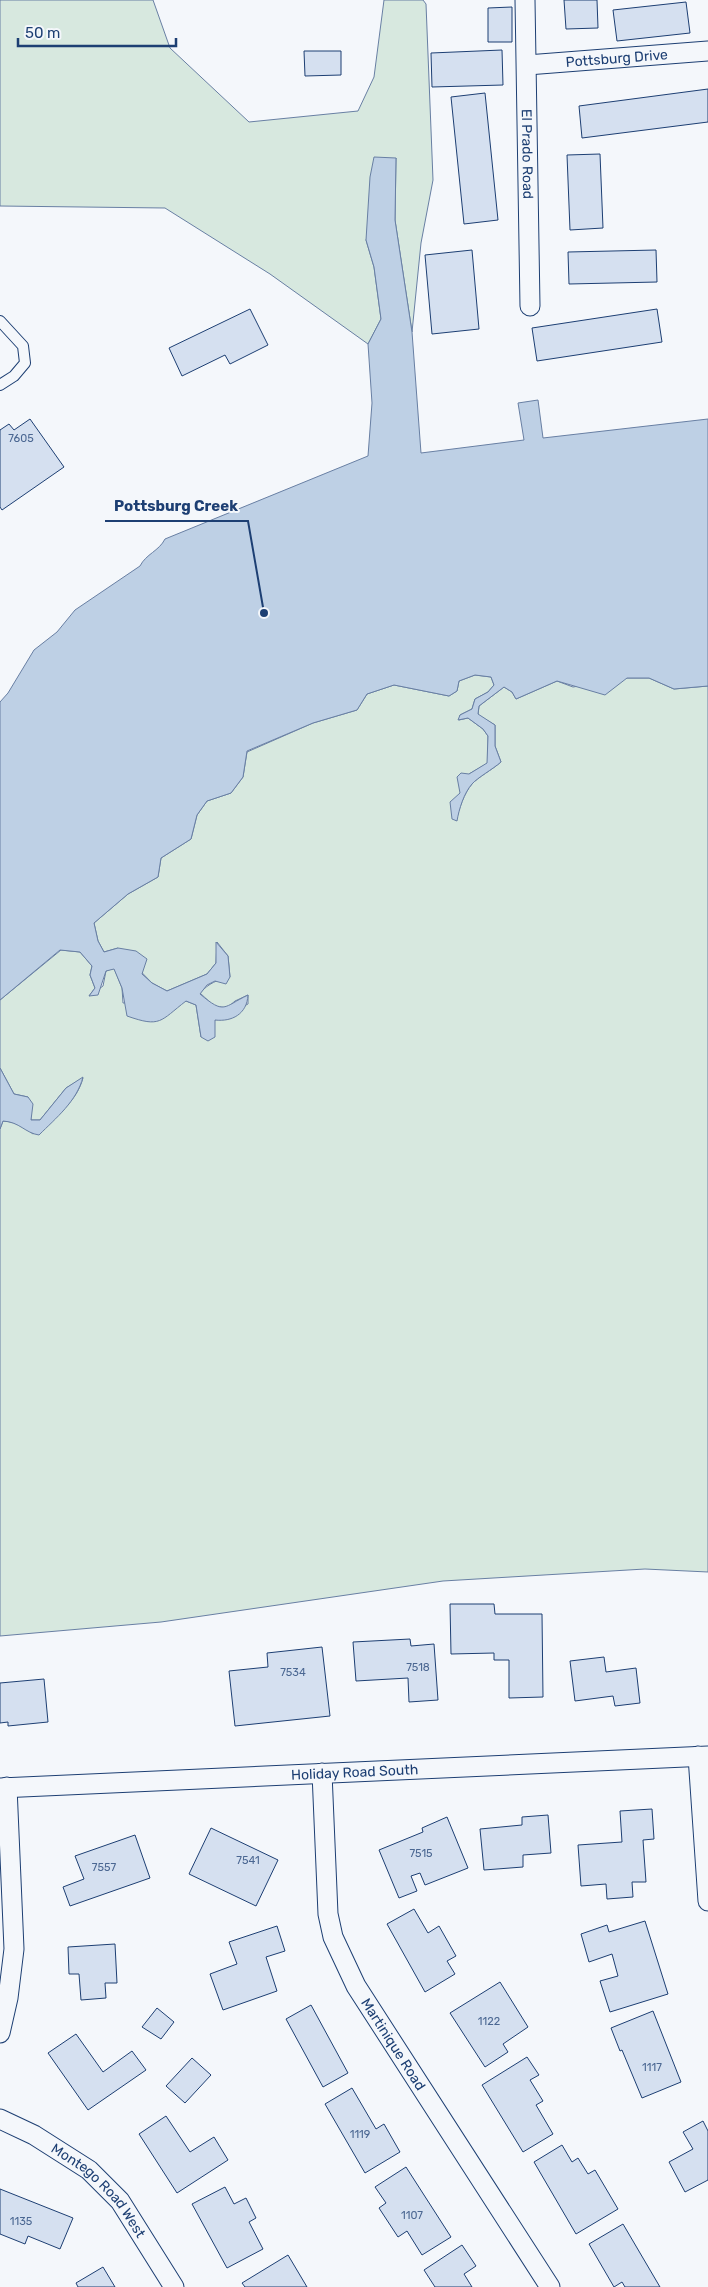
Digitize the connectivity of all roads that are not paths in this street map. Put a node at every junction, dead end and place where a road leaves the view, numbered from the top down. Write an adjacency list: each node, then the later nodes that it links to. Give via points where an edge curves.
1 (525, 0): 3 (street, El Prado Road)
2 (708, 51): 3 (street, Pottsburg Drive)
3 (527, 65): 4 (street, El Prado Road)
4 (530, 306)
5 (0, 321): 6 (lane, via 23,346 25,362 14,376)
6 (0, 385)
7 (703, 1756): 8 (street, Holiday Road South); 10 (street)
8 (322, 1772): 9 (street, Holiday Road South); 14 (street, Martinique Road, via 328,1914 341,1959)
9 (3, 1788): 11 (street, via 14,1949)
10 (708, 1900)
11 (0, 2033)
12 (0, 2118): 13 (street, Montego Road West, via 89,2170 120,2201)
13 (174, 2287)
14 (550, 2287)

